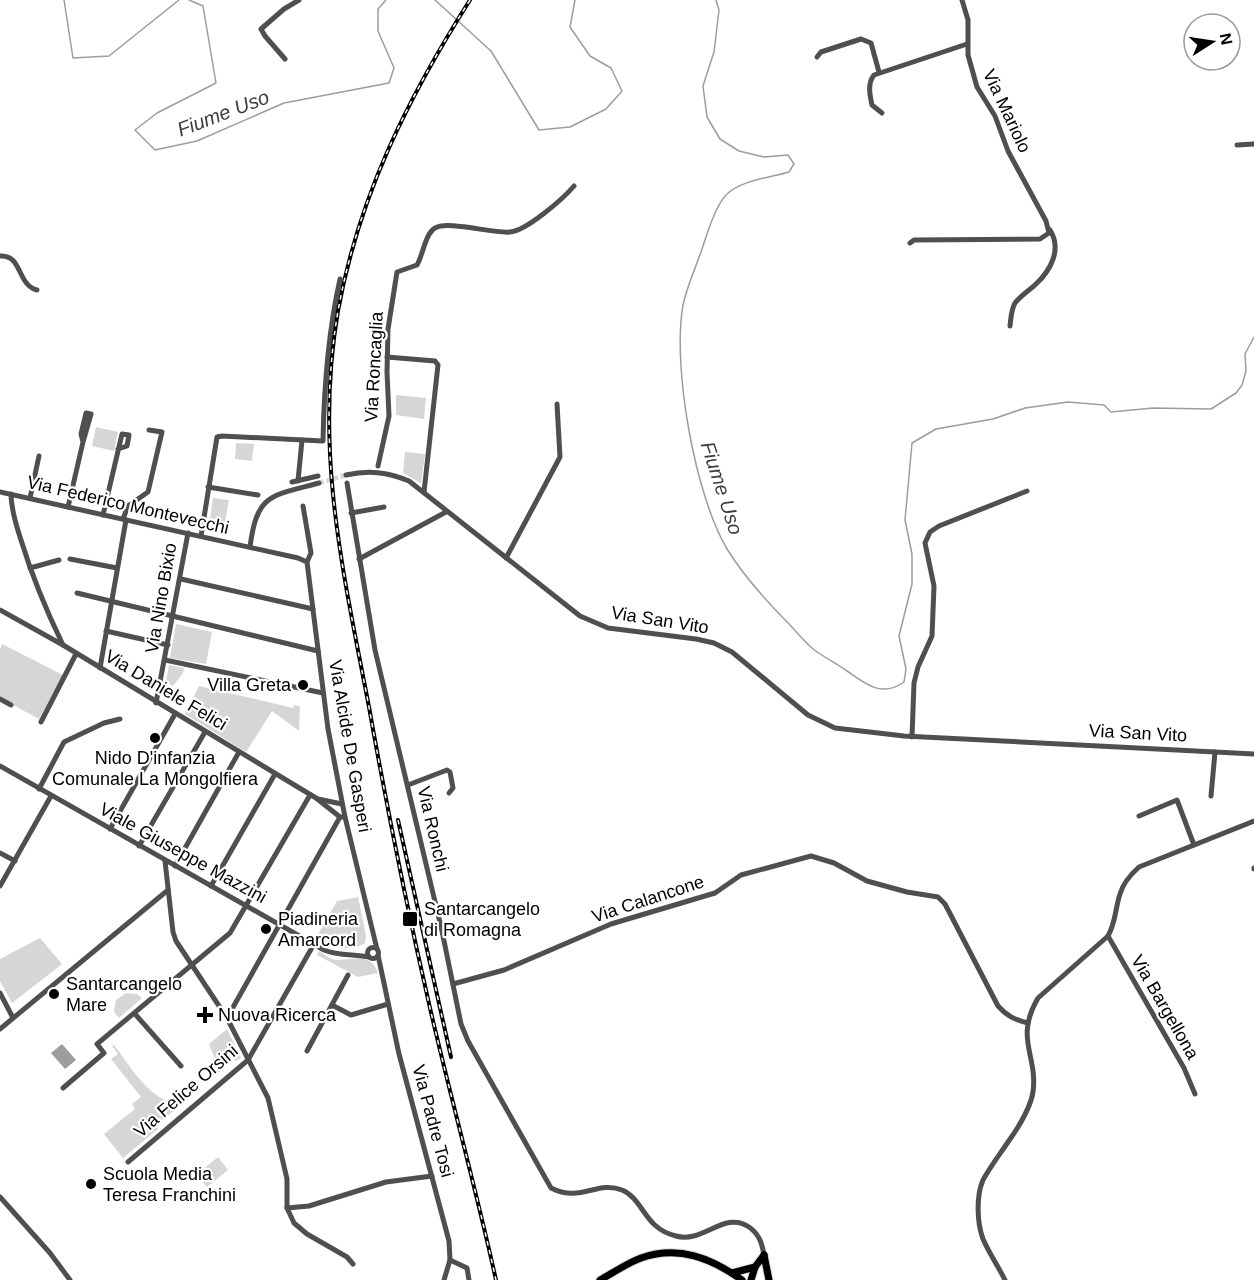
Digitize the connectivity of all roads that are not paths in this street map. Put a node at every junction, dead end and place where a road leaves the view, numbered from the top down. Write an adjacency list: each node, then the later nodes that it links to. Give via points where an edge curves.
1 (299, 0): 5 (street, via 261,29)
2 (962, 0): 3 (street, Via Mariolo, via 968,20)
3 (967, 44): 6 (street); 11 (street, Via Mariolo, via 977,87)
4 (818, 57): 6 (street, via 821,52 861,39 871,43)
5 (285, 59)
6 (879, 72): 7 (street, via 871,79 870,89 872,105)
7 (882, 113)
8 (1254, 144): 9 (street)
9 (1237, 145)
10 (574, 186): 17 (street, Via Roncaglia, via 517,231 441,225 434,228 417,265 397,272)
11 (1050, 229): 12 (street, via 1040,239); 16 (street, Via Mariolo, via 1057,251 1041,280 1015,303)
12 (910, 243)
13 (0, 256): 15 (street, via 11,258 25,284)
14 (340, 279): 20 (street, via 327,353 323,441)
15 (37, 290)
16 (1010, 326)
17 (387, 357): 24 (street, Via Roncaglia, via 389,416); 30 (street, via 435,361 438,365)
18 (557, 404): 46 (street, via 560,457)
19 (149, 430): 40 (street, via 162,432 148,492 128,506)
20 (302, 440): 27 (street, via 219,436 215,439); 41 (street, via 295,482 318,480 271,498 260,508)
21 (83, 442): 35 (street)
22 (118, 449): 39 (street)
23 (39, 456): 33 (street)
24 (378, 466)
25 (346, 475): 30 (street, Via San Vito, via 381,472 409,481)
26 (347, 483): 38 (street, Via Ronchi)
27 (208, 487): 32 (street); 43 (street)
28 (1027, 491): 74 (street, via 930,532 925,543 934,586 932,636 914,682)
29 (0, 492): 31 (street, Via Federico Montevecchi)
30 (424, 492): 37 (street, Via San Vito)
31 (11, 494): 33 (street, Via Federico Montevecchi); 51 (street)
32 (258, 495)
33 (30, 498): 35 (street, Via Federico Montevecchi)
34 (303, 506): 50 (street, Via Alcide De Gasperi, via 311,553)
35 (68, 507): 39 (street, Via Federico Montevecchi)
36 (384, 507): 38 (street)
37 (446, 512): 46 (street, Via San Vito); 48 (street)
38 (351, 513): 48 (street, Via Ronchi)
39 (103, 515): 40 (street, Via Federico Montevecchi)
40 (125, 519): 42 (street, Via Federico Montevecchi); 52 (street)
41 (252, 528): 44 (street); 45 (street)
42 (188, 533): 43 (street, Via Federico Montevecchi); 53 (street, Via Nino Bixio)
43 (201, 536): 44 (street, Via Federico Montevecchi)
44 (243, 546): 45 (street, Via Federico Montevecchi)
45 (250, 547): 50 (street)
46 (506, 558): 74 (street, Via San Vito, via 566,607 597,624 626,632 714,643 732,652 808,715 835,728)
47 (70, 559): 52 (street)
48 (359, 559): 80 (street, Via Ronchi, via 375,650)
49 (59, 560): 51 (street)
50 (307, 562): 56 (street, Via Alcide De Gasperi)
51 (30, 568): 60 (street)
52 (117, 568): 55 (street)
53 (181, 579): 56 (street); 58 (street, Via Nino Bixio)
54 (77, 593): 55 (street)
55 (111, 601): 58 (street); 59 (street)
56 (313, 609): 62 (street, Via Alcide De Gasperi)
57 (0, 610): 60 (street, Via Daniele Felici)
58 (173, 616): 61 (street, Via Nino Bixio); 62 (street)
59 (106, 632): 61 (street); 65 (street)
60 (63, 645): 63 (street, Via Daniele Felici)
61 (168, 645): 64 (street, Via Nino Bixio)
62 (318, 651): 66 (street, Via Alcide De Gasperi)
63 (76, 654): 65 (street, Via Daniele Felici); 72 (street)
64 (165, 660): 66 (street); 68 (street, Via Nino Bixio)
65 (100, 668): 68 (street, Via Daniele Felici)
66 (323, 693): 86 (street, Via Alcide De Gasperi)
67 (0, 699): 69 (street)
68 (156, 703): 70 (street, Via Daniele Felici)
69 (11, 705)
70 (175, 714): 73 (street, Via Daniele Felici); 90 (street)
71 (120, 719): 81 (street, via 64,742)
72 (41, 722)
73 (205, 732): 75 (street, Via Daniele Felici); 92 (street)
74 (912, 737): 76 (street, Via San Vito)
75 (239, 752): 79 (street, Via Daniele Felici); 96 (street)
76 (1215, 752): 77 (street, Via San Vito); 84 (street)
77 (1254, 754)
78 (0, 766): 81 (street, Viale Giuseppe Mazzini)
79 (275, 774): 85 (street, Via Daniele Felici); 98 (street)
80 (408, 785): 82 (street, via 447,770 453,788); 110 (street, Via Ronchi)
81 (39, 789): 83 (street, Viale Giuseppe Mazzini)
82 (449, 793)
83 (51, 796): 90 (street, Viale Giuseppe Mazzini); 94 (street)
84 (1211, 796)
85 (313, 797): 86 (street, Via Daniele Felici); 88 (street, Via Daniele Felici); 100 (street)
86 (339, 805): 88 (street)
87 (1139, 816): 91 (street, via 1177,800)
88 (343, 817): 101 (street); 102 (street, Via Alcide De Gasperi)
89 (1254, 821): 91 (street)
90 (111, 830): 92 (street, Viale Giuseppe Mazzini)
91 (1194, 844): 103 (street, via 1139,867 1128,878)
92 (139, 846): 95 (street, Viale Giuseppe Mazzini)
93 (0, 853): 94 (street)
94 (15, 861): 97 (street)
95 (165, 861): 96 (street, Viale Giuseppe Mazzini); 99 (street)
96 (175, 866): 98 (street, Viale Giuseppe Mazzini)
97 (0, 886)
98 (211, 886): 100 (street, Viale Giuseppe Mazzini)
99 (168, 890): 108 (street, via 174,936); 115 (street)
100 (245, 905): 101 (street, Viale Giuseppe Mazzini); 108 (street, via 230,933)
101 (279, 925): 104 (street, Viale Giuseppe Mazzini); 116 (street)
102 (372, 933): 105 (street, Via Alcide De Gasperi); 107 (street, Via Alcide De Gasperi)
103 (1108, 936): 117 (street, via 1038,998); 123 (street, Via Bargellona)
104 (314, 944): 106 (street, Viale Giuseppe Mazzini, via 334,953); 120 (street, Via Felice Orsini)
105 (369, 949): 106 (street, Viale Giuseppe Mazzini); 107 (street, Via Alcide De Gasperi)
106 (356, 954): 107 (street, Viale Giuseppe Mazzini)
107 (374, 955): 112 (street, Via Padre Tosi)
108 (191, 966): 114 (street); 116 (street)
109 (348, 975): 113 (street)
110 (453, 984): 117 (street, Via Calancone, via 504,970 611,924 715,893 741,875 811,856 867,881 938,897 998,1006 1015,1020); 128 (street, Via Ronchi, via 468,1041 551,1188 562,1194 619,1189 630,1194 653,1226 677,1237 696,1236 724,1223 740,1223 759,1237)
111 (0, 993): 115 (street)
112 (388, 1004): 113 (street, via 351,1015); 125 (street, Via Padre Tosi)
113 (332, 1005): 119 (street)
114 (135, 1014): 121 (street); 122 (street, via 97,1044 104,1053)
115 (13, 1018): 118 (street)
116 (227, 1018): 120 (street)
117 (1028, 1023): 141 (street, via 1033,1092 1013,1135 982,1182 979,1197 982,1237)
118 (0, 1029)
119 (307, 1051)
120 (248, 1060): 124 (street, Via Felice Orsini); 127 (street, via 268,1098 274,1120 287,1179)
121 (181, 1066)
122 (63, 1088)
123 (1195, 1094)
124 (128, 1162)
125 (432, 1176): 127 (street, via 386,1182 309,1206); 129 (street, Via Padre Tosi, via 449,1241)
126 (0, 1197): 134 (street)
127 (287, 1208): 130 (street, via 294,1223 307,1234)
128 (764, 1255): 131 (main road); 133 (main road)
129 (450, 1260): 135 (street, Via Padre Tosi); 136 (street, via 467,1268)
130 (353, 1263)
131 (755, 1267): 132 (main road); 139 (main road)
132 (732, 1273): 137 (main road, via 699,1257 664,1253 640,1258); 138 (main road)
133 (768, 1277): 140 (main road)
134 (70, 1280)
135 (444, 1280)
136 (470, 1280)
137 (600, 1280)
138 (742, 1280)
139 (751, 1280)
140 (760, 1280)
141 (1005, 1280)

